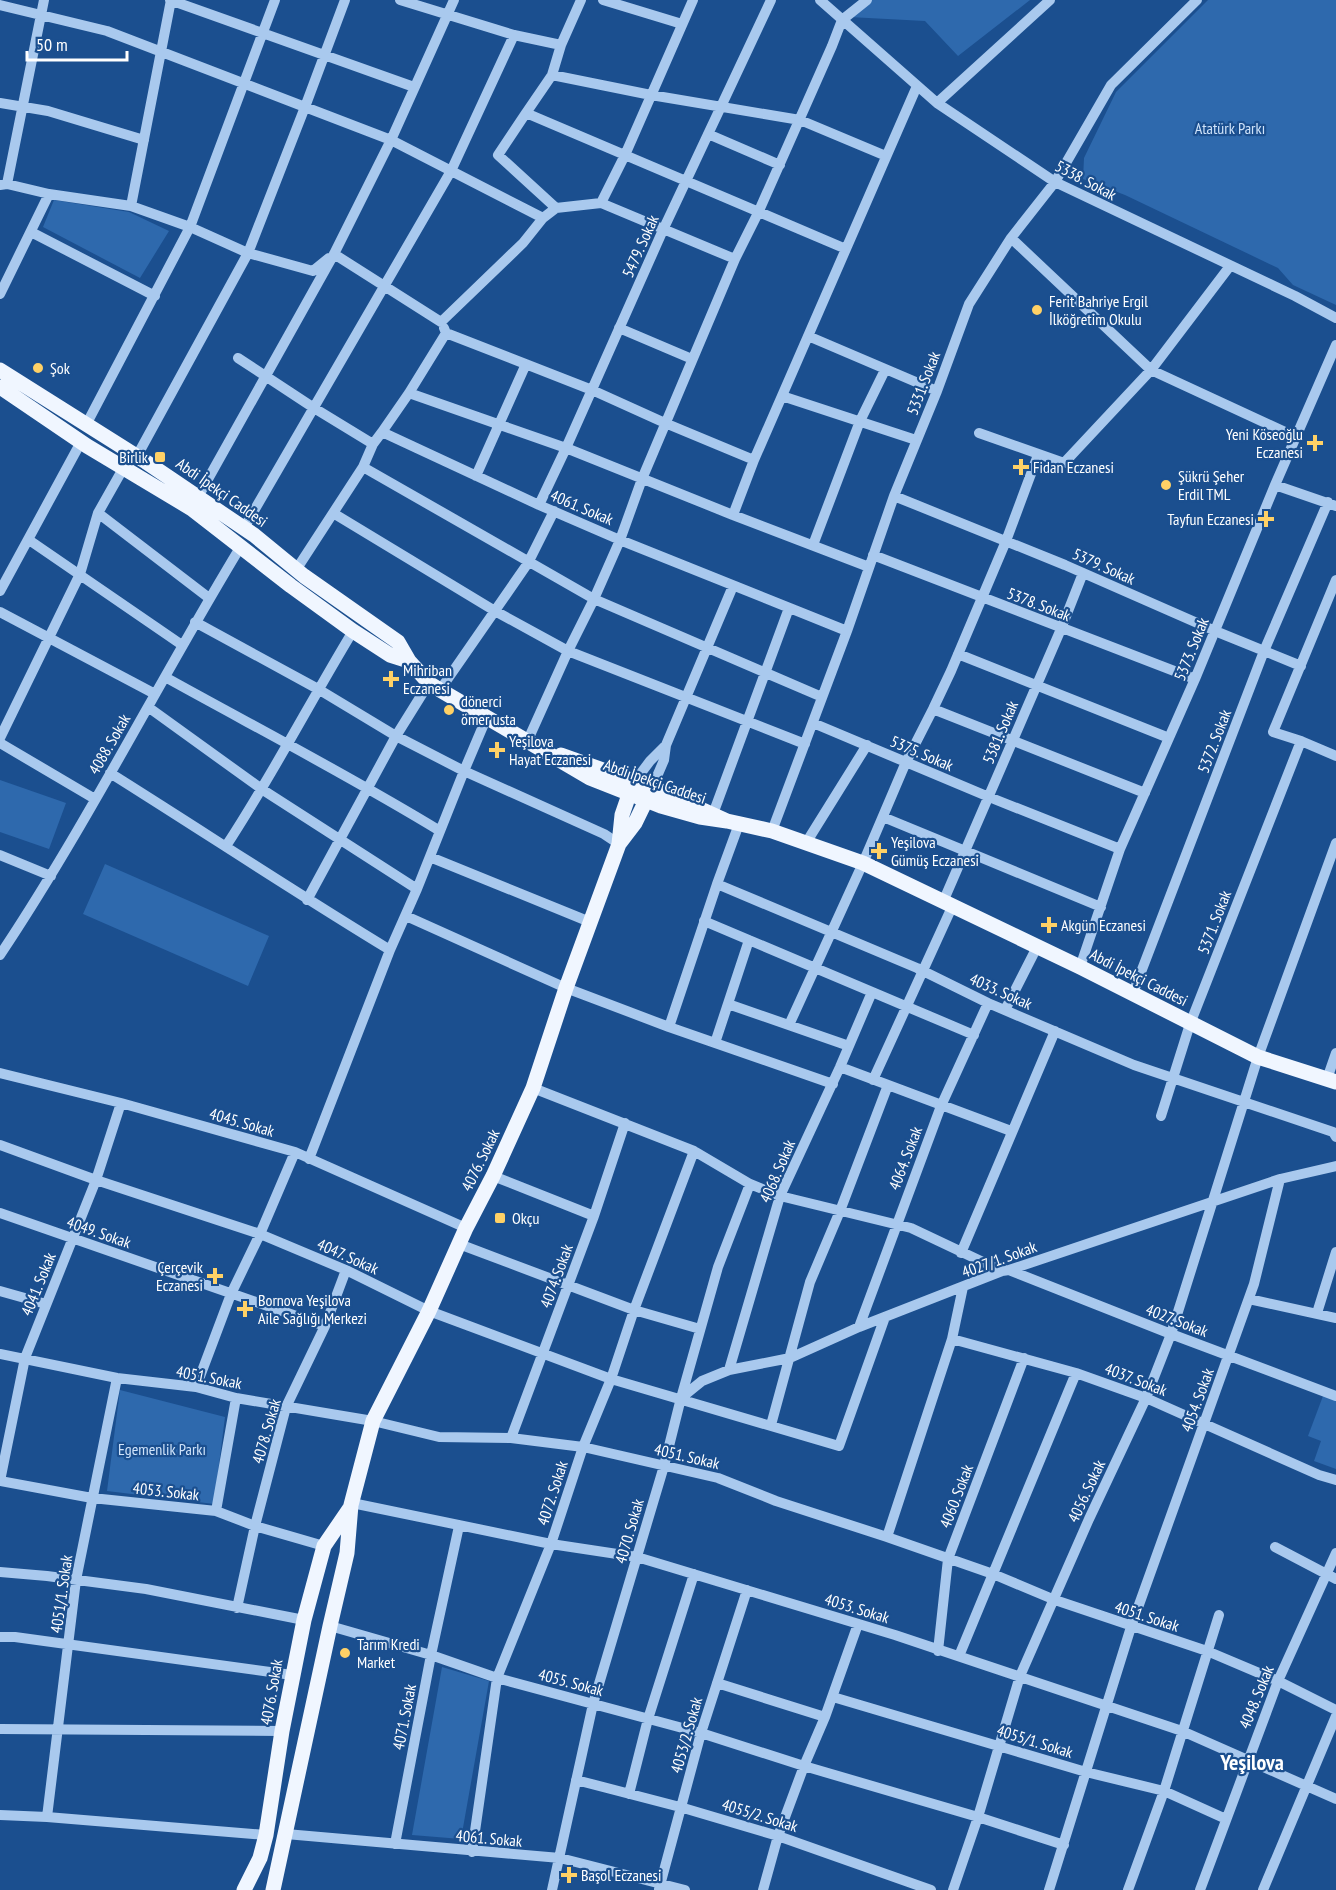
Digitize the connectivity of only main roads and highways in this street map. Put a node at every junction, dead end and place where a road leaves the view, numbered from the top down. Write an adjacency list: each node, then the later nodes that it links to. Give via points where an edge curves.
1 (0, 370): 3 (main road, Abdi İpekçi Caddesi, via 243,528 398,642)
2 (0, 387): 3 (main road, Abdi İpekçi Caddesi, via 192,509 353,631 390,655)
3 (409, 661): 4 (main road, Abdi İpekçi Caddesi, via 434,687 486,719 573,769)
4 (599, 775): 5 (main road, Abdi İpekçi Caddesi); 8 (main road)
5 (632, 787): 6 (main road, Abdi İpekçi Caddesi); 8 (main road)
6 (649, 794): 7 (main road, Abdi İpekçi Caddesi); 10 (main road, 4076. Sokak)
7 (671, 802): 9 (main road, Abdi İpekçi Caddesi); 9 (main road, Abdi İpekçi Caddesi, via 700,817); 10 (main road, 4076. Sokak, via 649,812)
8 (622, 815): 11 (main road)
9 (733, 822): 12 (main road, Abdi İpekçi Caddesi, via 772,831 863,863 1257,1057)
10 (632, 828): 11 (main road, 4076. Sokak)
11 (619, 844): 13 (main road, 4076. Sokak, via 533,1088 373,1421)
12 (1332, 1080)
13 (352, 1504): 14 (main road, 4076. Sokak, via 324,1546 292,1675 266,1835); 15 (main road, 4076. Sokak, via 347,1553)
14 (244, 1890)
15 (273, 1890)

